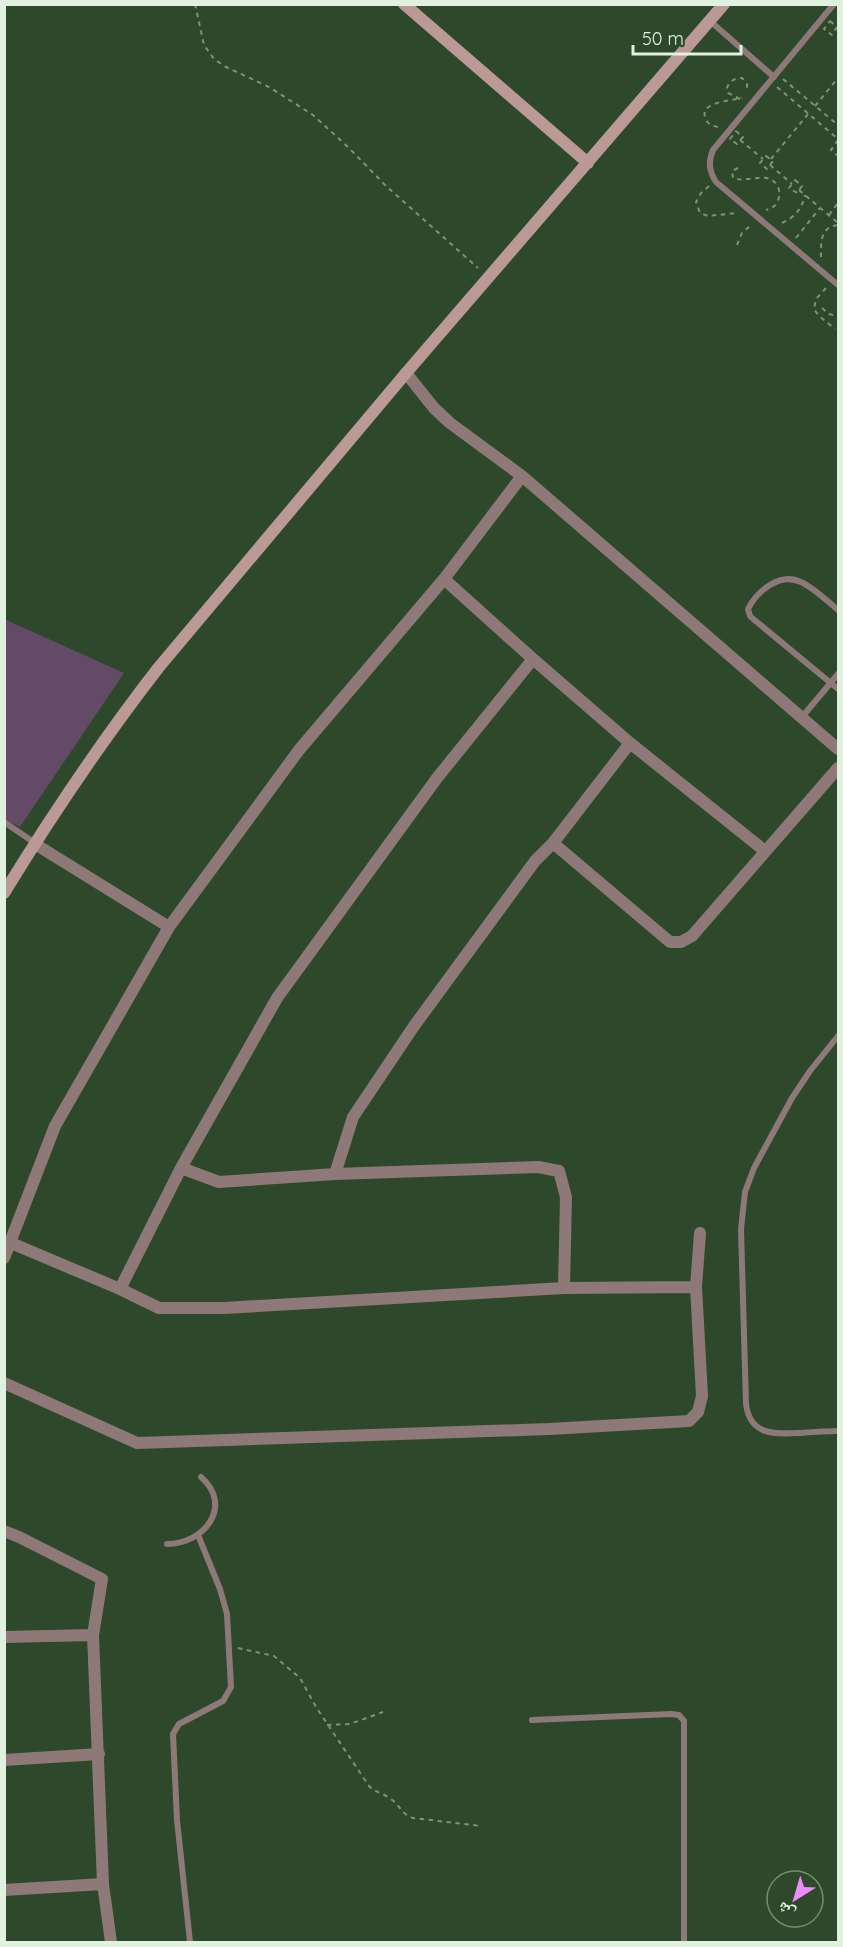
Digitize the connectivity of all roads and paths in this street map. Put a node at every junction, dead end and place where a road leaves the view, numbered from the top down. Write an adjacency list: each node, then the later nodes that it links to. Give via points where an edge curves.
1 (195, 4): 36 (path, via 204,45 214,59 313,115)
2 (404, 4): 20 (street)
3 (724, 4): 5 (street)
4 (834, 4): 8 (lane)
5 (710, 21): 8 (lane); 20 (street)
6 (834, 31): 7 (path)
7 (838, 35)
8 (773, 78): 11 (path); 12 (path); 14 (lane)
9 (838, 78): 11 (path)
10 (740, 99): 10 (path, via 748,86 739,78 726,88); 14 (path, via 714,103 705,114 714,126)
11 (815, 106): 13 (path)
12 (808, 114): 16 (path); 19 (path)
13 (838, 125)
14 (733, 126): 23 (lane, via 710,156 710,170)
15 (740, 140): 18 (path)
16 (838, 140): 17 (path, via 831,150)
17 (838, 156)
18 (763, 159): 19 (path); 21 (path, via 760,164 767,169)
19 (771, 159): 21 (path)
20 (588, 163): 36 (street)
21 (770, 165): 24 (path)
22 (738, 168): 29 (path, via 732,171 733,178 767,178 775,183 779,193 771,208)
23 (716, 182): 29 (lane); 29 (path, via 698,198 696,206 700,213 708,216)
24 (792, 184): 25 (path, via 789,188 797,193); 25 (path, via 795,180 802,186)
25 (799, 190): 26 (path)
26 (805, 195): 28 (path); 31 (path, via 790,219 776,225)
27 (838, 203): 30 (path)
28 (820, 208): 30 (path); 33 (path)
29 (751, 211): 31 (lane)
30 (829, 215): 32 (path)
31 (765, 223): 33 (lane); 34 (path, via 746,228)
32 (838, 224): 35 (path, via 822,236)
33 (790, 244): 35 (lane)
34 (737, 245)
35 (820, 269): 37 (lane)
36 (489, 278): 41 (street)
37 (838, 285): 40 (path, via 824,289 813,305 816,313)
38 (822, 308): 39 (path)
39 (838, 316)
40 (836, 329)
41 (406, 373): 42 (street, via 450,423); 55 (street, via 159,667)
42 (522, 476): 43 (street); 49 (street)
43 (444, 579): 45 (street); 58 (street, via 299,750)
44 (838, 610): 47 (lane, via 795,580 772,583 748,609 752,618)
45 (532, 659): 50 (street); 60 (street, via 437,778 277,998)
46 (838, 674): 47 (lane)
47 (831, 682): 48 (lane); 49 (lane)
48 (838, 689)
49 (801, 717): 51 (street)
50 (630, 742): 54 (street); 56 (street)
51 (838, 749)
52 (838, 768): 56 (street)
53 (4, 822): 55 (lane)
54 (553, 843): 56 (street, via 670,942 692,936); 61 (street, via 535,861 414,1026 353,1117)
55 (35, 844): 57 (street); 58 (street)
56 (765, 851)
57 (4, 893)
58 (169, 927): 63 (street, via 56,1126)
59 (838, 1036): 69 (lane, via 801,1084 754,1168 742,1204 741,1229 746,1404 750,1418 759,1428 773,1434)
60 (181, 1168): 61 (street, via 219,1182); 67 (street)
61 (335, 1174): 66 (street, via 538,1167 559,1171 566,1197)
62 (700, 1233): 65 (street)
63 (11, 1243): 64 (street); 67 (street)
64 (4, 1258)
65 (696, 1287): 66 (street); 68 (street, via 702,1396 698,1412 689,1421 549,1430 137,1443)
66 (564, 1288): 67 (street, via 224,1308 159,1308)
67 (120, 1289)
68 (4, 1383)
69 (838, 1431)
70 (201, 1478): 72 (lane, via 211,1488 215,1510)
71 (4, 1531): 74 (street, via 102,1579)
72 (198, 1535): 73 (lane); 76 (lane, via 224,1601)
73 (167, 1544)
74 (93, 1635): 75 (street); 80 (street)
75 (4, 1637)
76 (229, 1646): 79 (path, via 274,1656 300,1678); 86 (lane, via 231,1687 227,1697 179,1724 173,1734 177,1820)
77 (383, 1712): 79 (path, via 350,1724)
78 (532, 1720): 87 (lane, via 675,1714 684,1721)
79 (327, 1725): 82 (path, via 369,1786 391,1799 405,1814)
80 (99, 1754): 81 (street); 83 (street)
81 (4, 1760)
82 (481, 1826)
83 (103, 1884): 84 (street); 85 (street)
84 (4, 1890)
85 (111, 1942)
86 (190, 1942)
87 (684, 1942)

